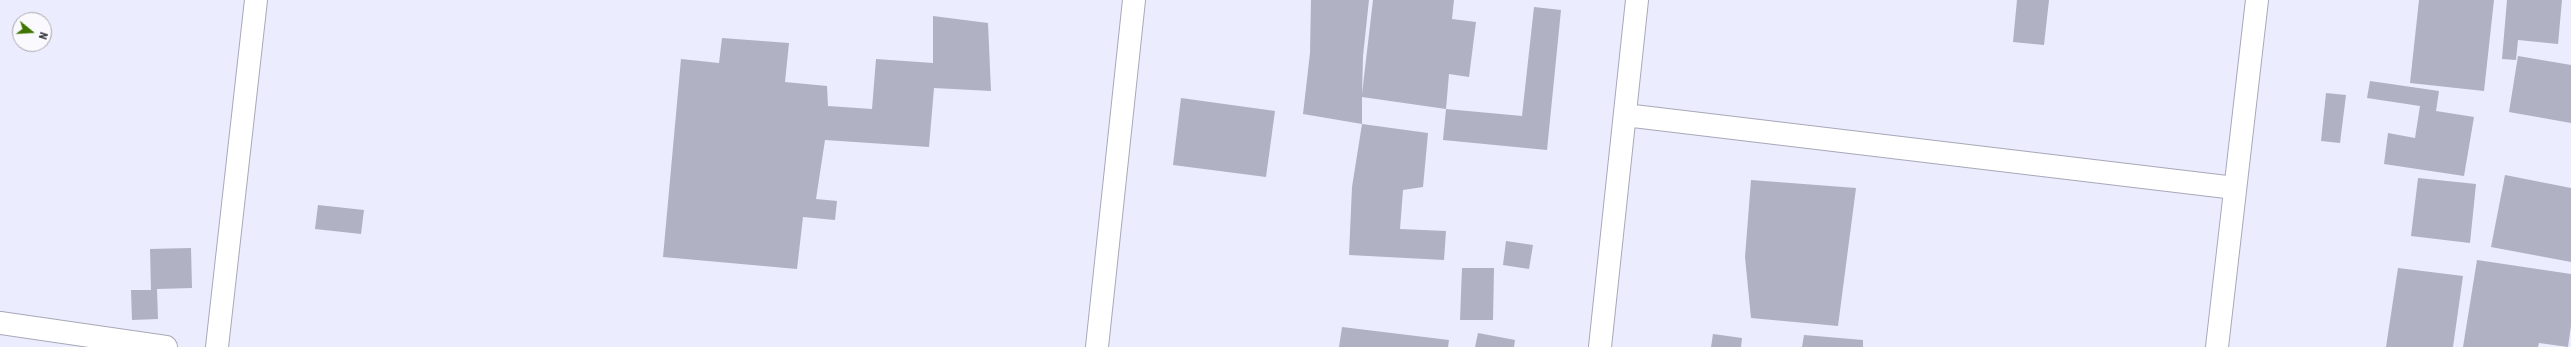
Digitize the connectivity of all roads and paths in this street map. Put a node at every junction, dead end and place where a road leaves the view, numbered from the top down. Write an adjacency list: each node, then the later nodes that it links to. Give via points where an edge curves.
1 (256, 0): 9 (street)
2 (1134, 0): 10 (street)
3 (1638, 0): 5 (street)
4 (2257, 0): 6 (street)
5 (1625, 115): 6 (street); 11 (street)
6 (2234, 188): 12 (street)
7 (0, 323): 8 (street)
8 (166, 347)
9 (217, 347)
10 (1096, 347)
11 (1600, 347)
12 (2217, 347)

